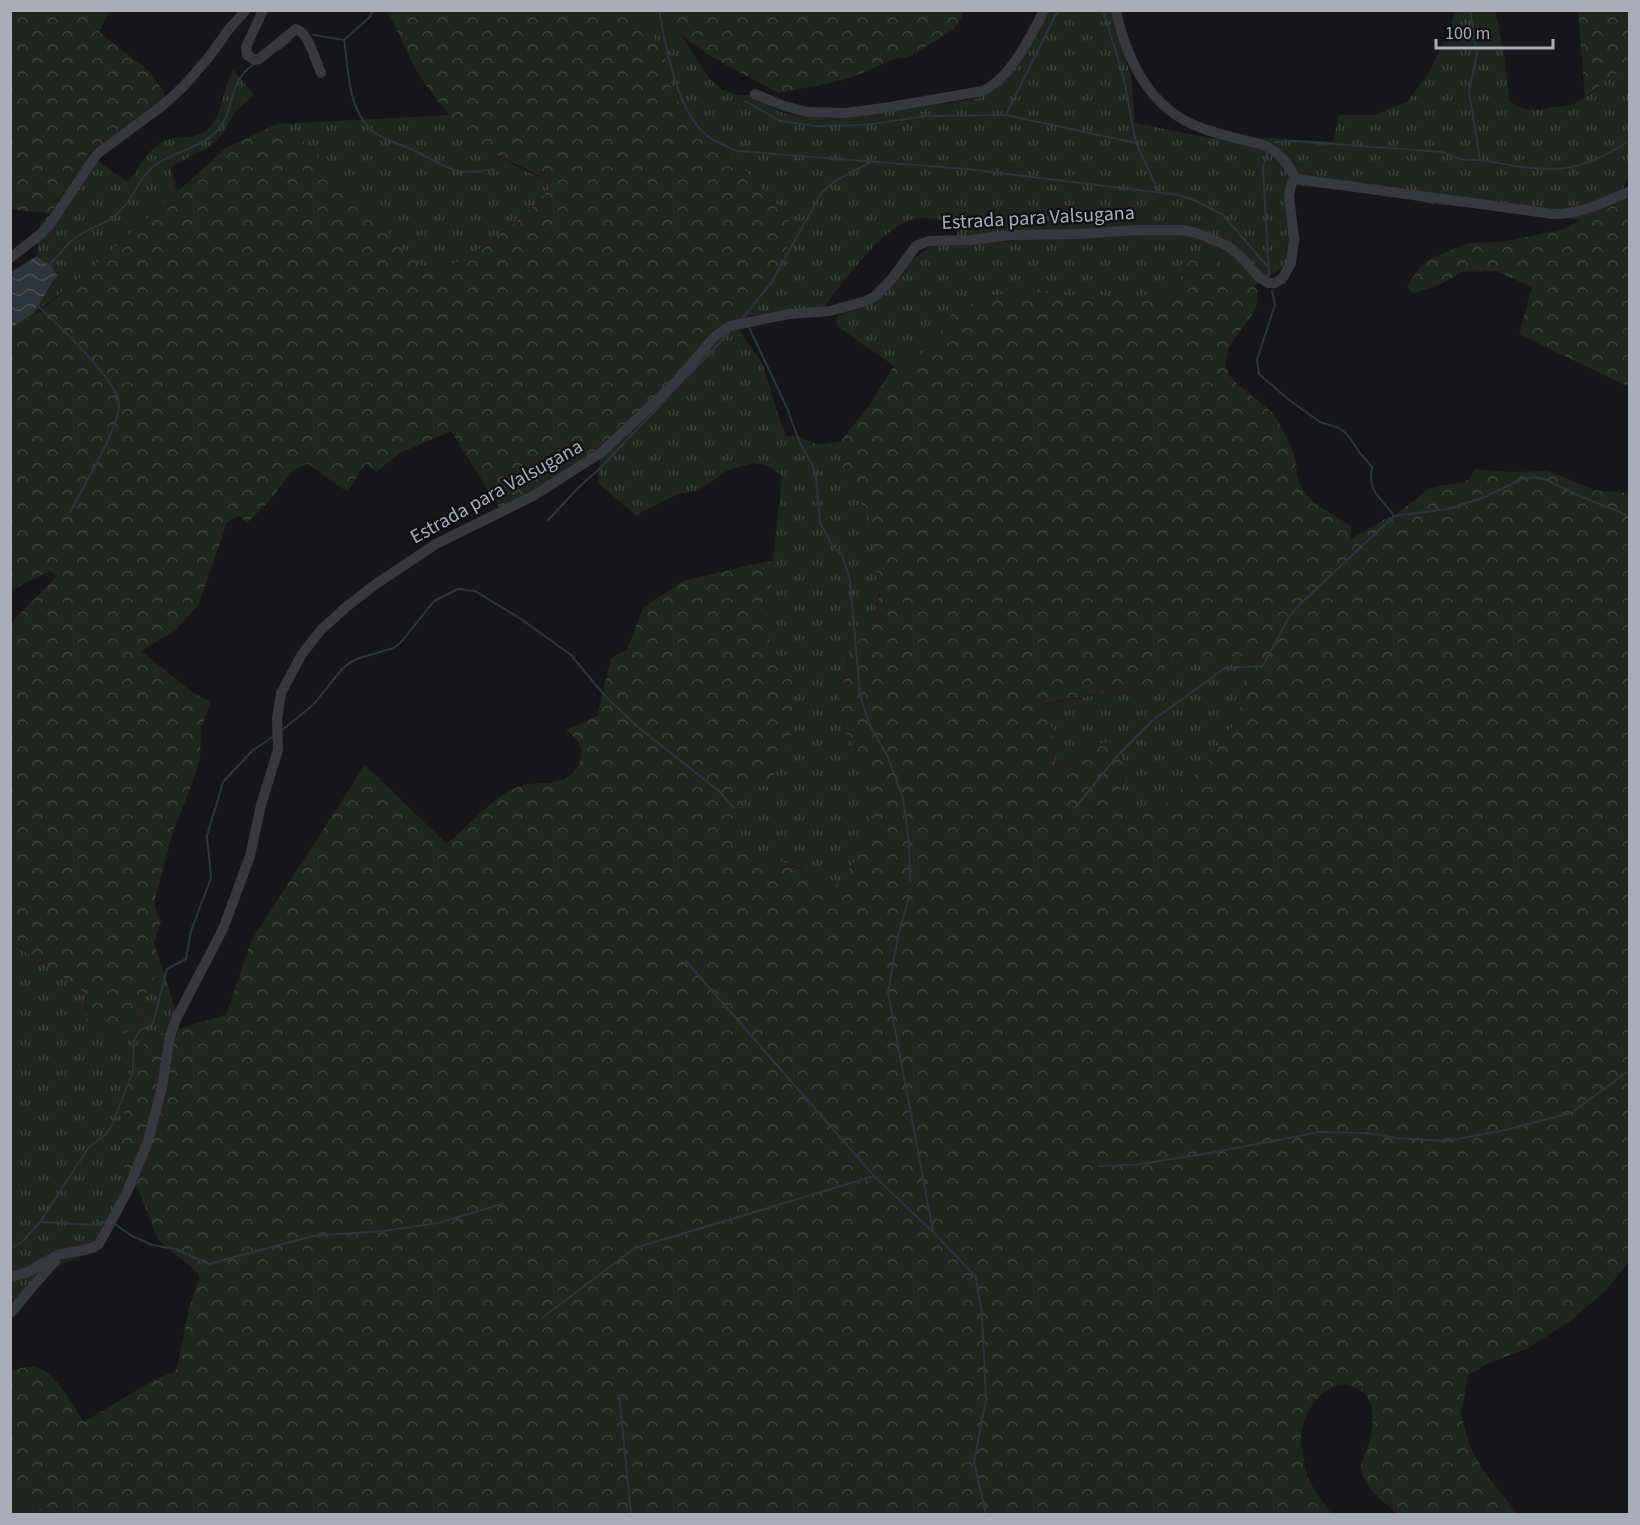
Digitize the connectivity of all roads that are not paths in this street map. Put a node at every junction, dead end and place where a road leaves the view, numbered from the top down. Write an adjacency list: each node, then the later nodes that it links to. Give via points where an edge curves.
1 (246, 10): 9 (street, via 183,87 97,154 50,224)
2 (263, 10): 5 (street, via 246,48 247,55 259,59 296,29 307,38)
3 (1044, 10): 6 (street, via 1014,62 983,91 828,113 798,110)
4 (1116, 10): 7 (street, via 1132,61 1154,98 1174,116 1200,128 1276,151 1287,161)
5 (321, 73)
6 (755, 94)
7 (1296, 179): 8 (street, via 1553,214 1593,209); 10 (street, Estrada para Valsugana, via 1289,195 1294,239 1291,263 1275,283 1259,278 1228,246 1182,230 929,241 916,246 883,290 866,301 830,311 789,314 730,326 714,337 676,382 602,452 533,496 436,544 345,608 302,654 281,693 278,750 250,856 223,929 176,1019 162,1088 136,1172 99,1244)
8 (1629, 191)
9 (10, 258)
10 (61, 1254): 11 (street, Estrada para Valsugana, via 24,1274); 12 (street)
11 (10, 1276)
12 (10, 1313)

